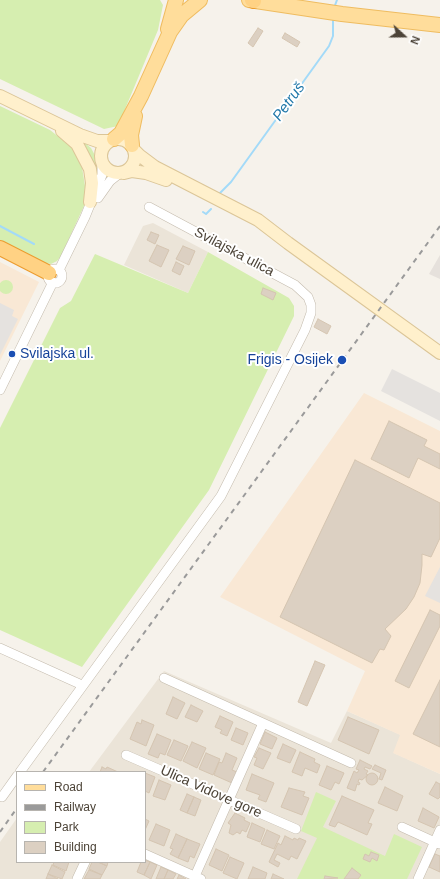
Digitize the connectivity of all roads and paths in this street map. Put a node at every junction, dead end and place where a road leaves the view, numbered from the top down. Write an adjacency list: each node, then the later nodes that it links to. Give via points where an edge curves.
1 (171, 0): 5 (main road)
2 (176, 0): 5 (main road)
3 (200, 0): 7 (main road, via 182,15)
4 (252, 0): 6 (main road, via 324,12)
5 (172, 17): 7 (main road)
6 (440, 25)
7 (164, 43): 9 (main road)
8 (0, 96): 10 (main road)
9 (141, 96): 12 (main road, via 121,133); 13 (main road, via 132,128)
10 (53, 122): 11 (main road); 16 (main road, via 77,144 85,158 92,177)
11 (80, 135): 12 (main road, via 97,141); 14 (main road, via 96,146)
12 (111, 140): 13 (main road, via 123,139); 14 (main road, via 102,150)
13 (133, 147): 15 (main road, via 132,167); 19 (main road, via 138,155 155,166 258,220)
14 (102, 160): 15 (main road, via 111,172); 16 (street, via 102,175)
15 (122, 173): 18 (street, via 104,188); 19 (main road, via 138,172 160,178)
16 (90, 202): 18 (street)
17 (149, 207): 26 (street, Svilajska ulica, via 295,285 308,297 312,313 221,496)
18 (85, 217): 21 (street)
19 (288, 243): 22 (main road)
20 (0, 248): 21 (highway)
21 (54, 275): 23 (street)
22 (440, 353)
23 (0, 390)
24 (0, 648): 26 (street)
25 (164, 678): 27 (street)
26 (82, 685): 30 (street)
27 (263, 723): 29 (street); 33 (street)
28 (126, 755): 33 (street, Ulica Vidove gore)
29 (351, 763)
30 (21, 771)
31 (16, 777): 32 (street)
32 (2, 798)
33 (229, 800): 35 (street, Ulica Vidove gore); 40 (street)
34 (402, 827): 37 (street)
35 (296, 829)
36 (440, 830): 37 (street)
37 (437, 843): 42 (street)
38 (146, 854): 40 (street)
39 (85, 863): 41 (street)
40 (198, 878)
41 (77, 879)
42 (418, 879)

